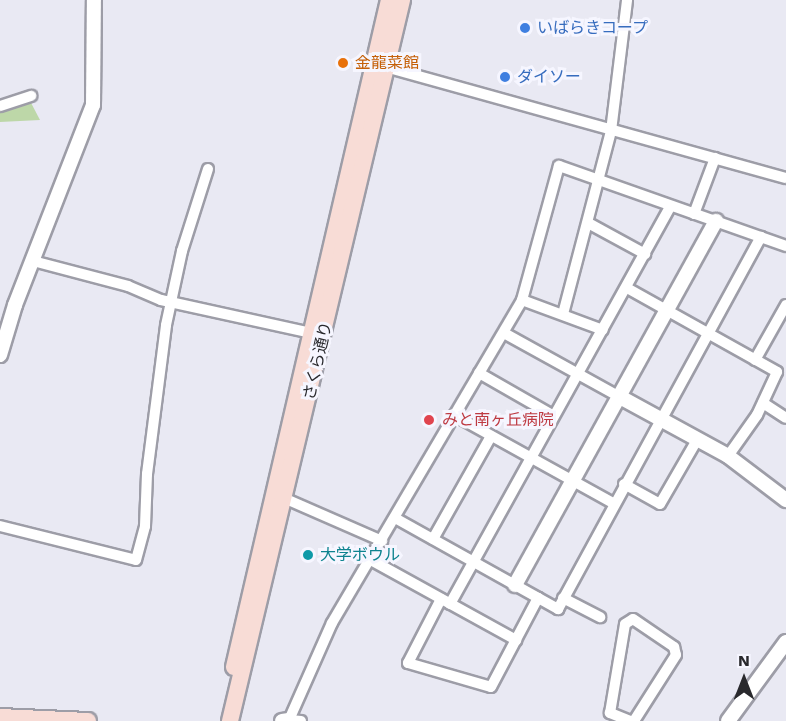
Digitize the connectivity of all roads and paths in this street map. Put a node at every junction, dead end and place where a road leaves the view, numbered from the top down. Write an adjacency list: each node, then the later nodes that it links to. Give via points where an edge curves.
1 (94, 0): 20 (street, via 93,105)
2 (389, 0): 5 (main road, さくら通り)
3 (402, 0): 5 (main road, さくら通り)
4 (627, 0): 8 (street)
5 (380, 66): 8 (street); 30 (main road, さくら通り)
6 (31, 96): 7 (street)
7 (0, 106)
8 (611, 131): 9 (street); 12 (street)
9 (715, 158): 11 (street); 14 (street)
10 (208, 169): 23 (street, via 182,251)
11 (786, 178)
12 (600, 179): 13 (street); 16 (street); 22 (street, via 559,166)
13 (671, 206): 14 (street); 19 (street)
14 (694, 214): 15 (street)
15 (716, 221): 17 (street); 25 (street)
16 (590, 224): 19 (street); 26 (street)
17 (761, 237): 18 (street); 29 (street)
18 (786, 246)
19 (645, 254): 21 (street)
20 (33, 261): 23 (street, via 128,286); 31 (street)
21 (627, 288): 25 (street); 27 (street)
22 (522, 300): 26 (street); 28 (street)
23 (171, 302): 30 (street); 51 (street, via 147,474 145,526 136,561)
24 (786, 305): 32 (street)
25 (667, 311): 29 (street); 35 (street)
26 (563, 314): 27 (street)
27 (603, 330): 34 (street)
28 (504, 333): 33 (street); 34 (street)
29 (707, 334): 32 (street); 40 (street)
30 (317, 335): 47 (main road, さくら通り); 65 (main road, さくら通り)
31 (0, 355)
32 (755, 360): 36 (street, via 777,372)
33 (479, 374): 37 (street); 38 (street)
34 (578, 374): 35 (street); 38 (street)
35 (620, 397): 40 (street); 45 (street)
36 (763, 403): 39 (street); 43 (street)
37 (454, 415): 41 (street); 50 (street)
38 (554, 416): 44 (street)
39 (786, 418)
40 (661, 419): 42 (street); 46 (street)
41 (491, 436): 44 (street); 52 (street)
42 (697, 440): 43 (street); 46 (street, via 660,504)
43 (728, 456): 48 (street)
44 (531, 458): 45 (street); 55 (street)
45 (572, 480): 49 (street); 56 (street)
46 (624, 484): 49 (street)
47 (286, 499): 53 (street); 66 (main road, さくら通り)
48 (786, 500)
49 (613, 503): 58 (street)
50 (395, 518): 52 (street); 53 (street)
51 (0, 526)
52 (433, 539): 55 (street)
53 (382, 541): 54 (street)
54 (371, 560): 59 (street); 67 (street, via 318,650)
55 (474, 562): 56 (street); 59 (street)
56 (515, 585): 57 (street)
57 (538, 598): 58 (street, via 558,609); 61 (street)
58 (563, 598): 60 (street)
59 (445, 601): 61 (street); 61 (street, via 408,663 491,687)
60 (600, 617)
61 (516, 640)
62 (786, 642): 69 (street)
63 (0, 717): 64 (main road)
64 (88, 721)
65 (225, 721)
66 (230, 721)
67 (291, 721)
68 (632, 721): 68 (street, via 610,713 625,624 633,619 674,647 676,655)
69 (728, 721)

